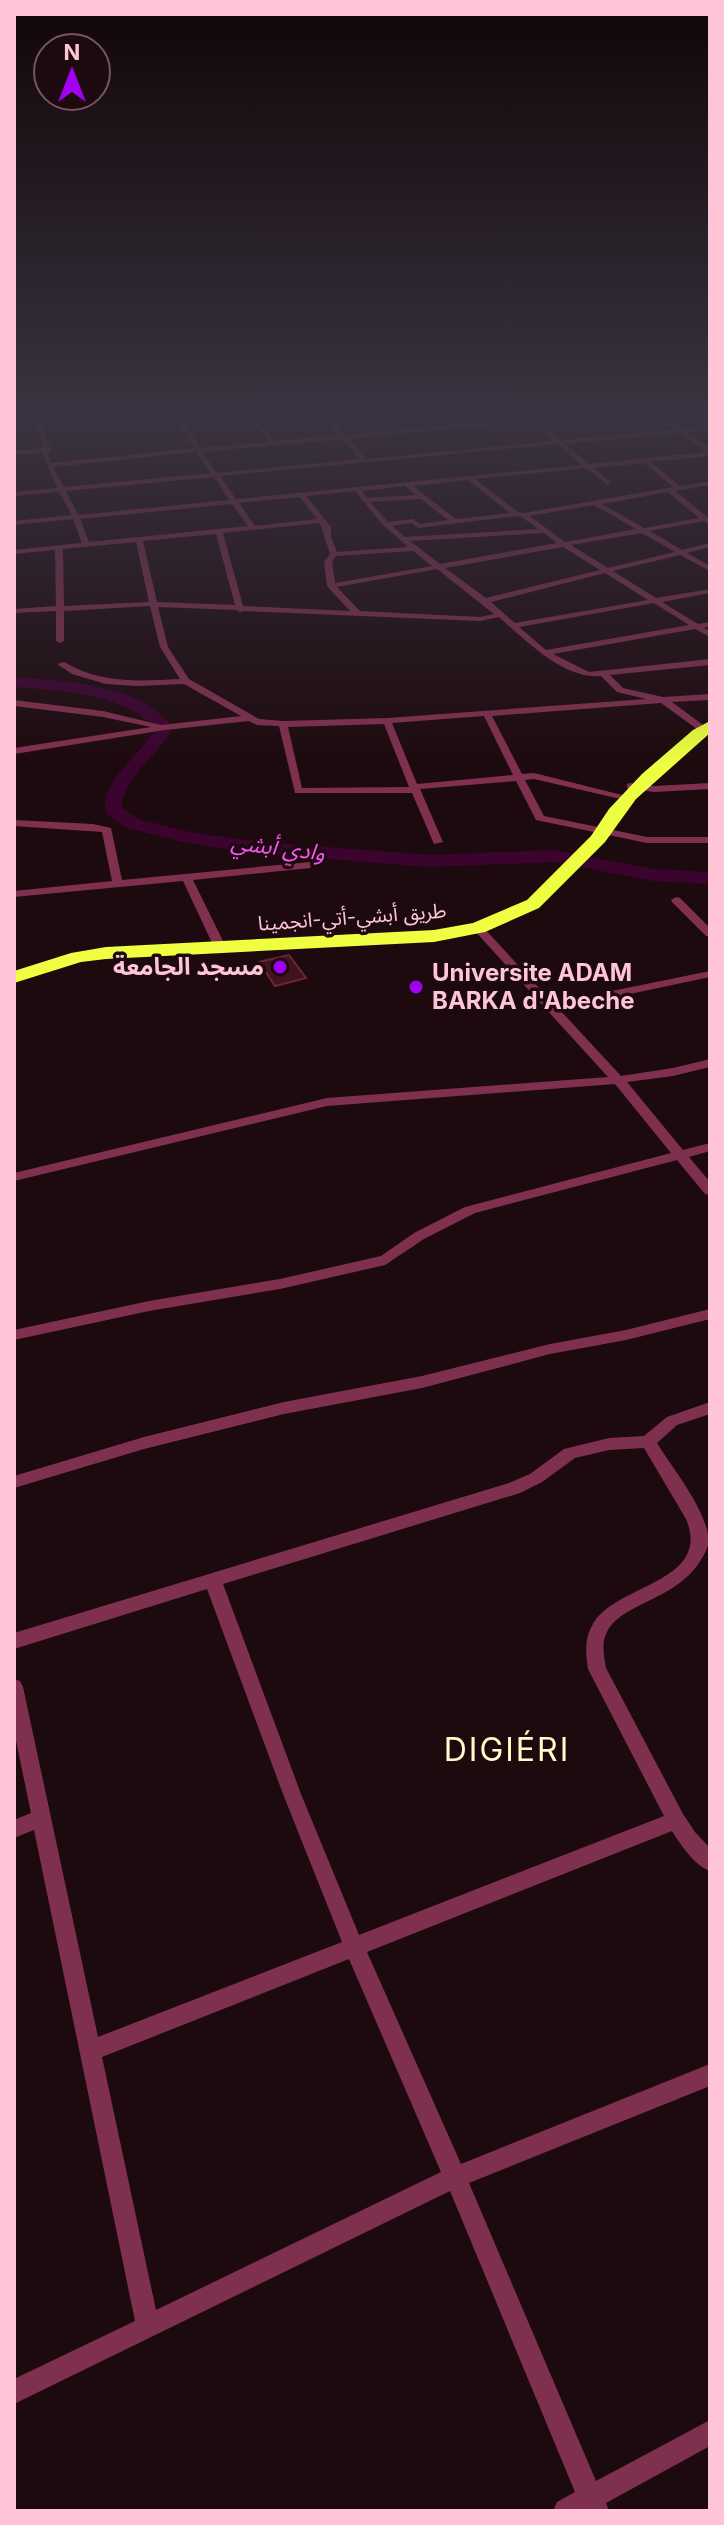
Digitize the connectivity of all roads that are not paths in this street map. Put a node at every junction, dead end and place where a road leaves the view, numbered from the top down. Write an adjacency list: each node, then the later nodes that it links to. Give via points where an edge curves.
1 (80, 527): 15 (street)
2 (264, 527): 8 (street)
3 (327, 527): 20 (street)
4 (390, 527): 12 (street)
5 (540, 527): 10 (street)
6 (637, 527): 9 (street)
7 (661, 527): 9 (street)
8 (253, 528): 11 (street)
9 (642, 530): 14 (street); 21 (street)
10 (546, 531): 12 (street); 14 (street)
11 (219, 532): 13 (street); 31 (street)
12 (404, 539): 18 (street)
13 (139, 541): 15 (street); 29 (street)
14 (564, 543): 22 (street); 24 (street)
15 (86, 545): 17 (street)
16 (710, 545): 21 (street)
17 (59, 548): 19 (street); 30 (street)
18 (417, 549): 20 (street); 22 (street)
19 (14, 552)
20 (334, 554): 25 (street, via 328,562)
21 (681, 554): 23 (street); 24 (street)
22 (440, 566): 25 (street); 27 (street)
23 (710, 569)
24 (606, 570): 27 (street); 28 (street)
25 (331, 586): 33 (street)
26 (710, 591): 28 (street)
27 (485, 601): 34 (street)
28 (655, 601): 36 (street); 37 (street)
29 (152, 604): 30 (street); 31 (street); 44 (street, via 164,647)
30 (60, 609): 32 (street); 39 (street)
31 (240, 610): 33 (street)
32 (14, 611)
33 (359, 615): 34 (street)
34 (499, 615): 36 (street)
35 (710, 624): 37 (street)
36 (512, 626): 40 (street)
37 (697, 627): 38 (street); 40 (street)
38 (710, 635)
39 (60, 641)
40 (544, 653): 43 (street, via 581,673)
41 (710, 662): 43 (street)
42 (61, 664): 44 (street, via 109,684)
43 (605, 675): 46 (street, via 620,690)
44 (186, 681): 49 (street)
45 (710, 697): 46 (street)
46 (663, 700): 48 (street); 52 (street)
47 (14, 703): 53 (street)
48 (487, 714): 50 (street); 55 (street)
49 (250, 718): 51 (street); 53 (street)
50 (387, 721): 51 (street); 57 (street)
51 (283, 724): 57 (street, via 298,791)
52 (705, 725): 58 (highway, طريق أبشي-أتي-انجمينا)
53 (165, 727): 54 (street)
54 (14, 751)
55 (520, 778): 57 (street); 58 (street); 60 (street, via 540,818)
56 (710, 786): 58 (street)
57 (415, 788): 62 (street)
58 (630, 791): 60 (highway, طريق أبشي-أتي-انجمينا)
59 (14, 823): 66 (street, via 107,830)
60 (592, 832): 61 (street, via 647,840); 65 (highway, طريق أبشي-أتي-انجمينا)
61 (710, 840)
62 (438, 842)
63 (310, 865): 64 (street)
64 (187, 877): 66 (street); 71 (street)
65 (548, 883): 69 (highway, طريق أبشي-أتي-انجمينا, via 521,911); 71 (highway, via 485,917 443,927)
66 (118, 884): 67 (street)
67 (14, 894)
68 (676, 900): 70 (street)
69 (478, 928): 71 (highway, طريق أبشي-أتي-انجمينا, via 434,936); 75 (street)
70 (710, 934)
71 (219, 943): 72 (highway, via 90,946); 74 (highway, طريق أبشي-أتي-انجمينا, via 78,957)
72 (14, 967)
73 (710, 974): 75 (street)
74 (14, 977)
75 (550, 1007): 77 (street)
76 (710, 1063): 77 (street)
77 (618, 1080): 79 (street); 80 (street, via 327,1102)
78 (710, 1147): 79 (street)
79 (680, 1155): 81 (street); 83 (street, via 470,1210 385,1260)
80 (14, 1177)
81 (710, 1191)
82 (710, 1314): 86 (street, via 422,1382 284,1408)
83 (14, 1335)
84 (710, 1408): 85 (street, via 672,1421)
85 (648, 1442): 87 (street, via 587,1447 514,1488); 91 (street, via 697,1522 701,1539 682,1577 606,1618 593,1637 593,1654)
86 (14, 1482)
87 (213, 1581): 88 (street); 94 (street)
88 (14, 1641)
89 (14, 1687): 90 (street)
90 (42, 1818): 92 (street); 95 (street)
91 (676, 1820): 93 (street); 94 (street)
92 (14, 1829)
93 (710, 1862)
94 (353, 1945): 95 (street); 97 (street)
95 (90, 2051): 98 (street)
96 (710, 2075): 97 (street)
97 (453, 2178): 98 (street); 101 (street)
98 (148, 2327): 99 (street)
99 (14, 2392)
100 (710, 2432): 101 (street)
101 (594, 2505): 102 (street)
102 (566, 2511)

